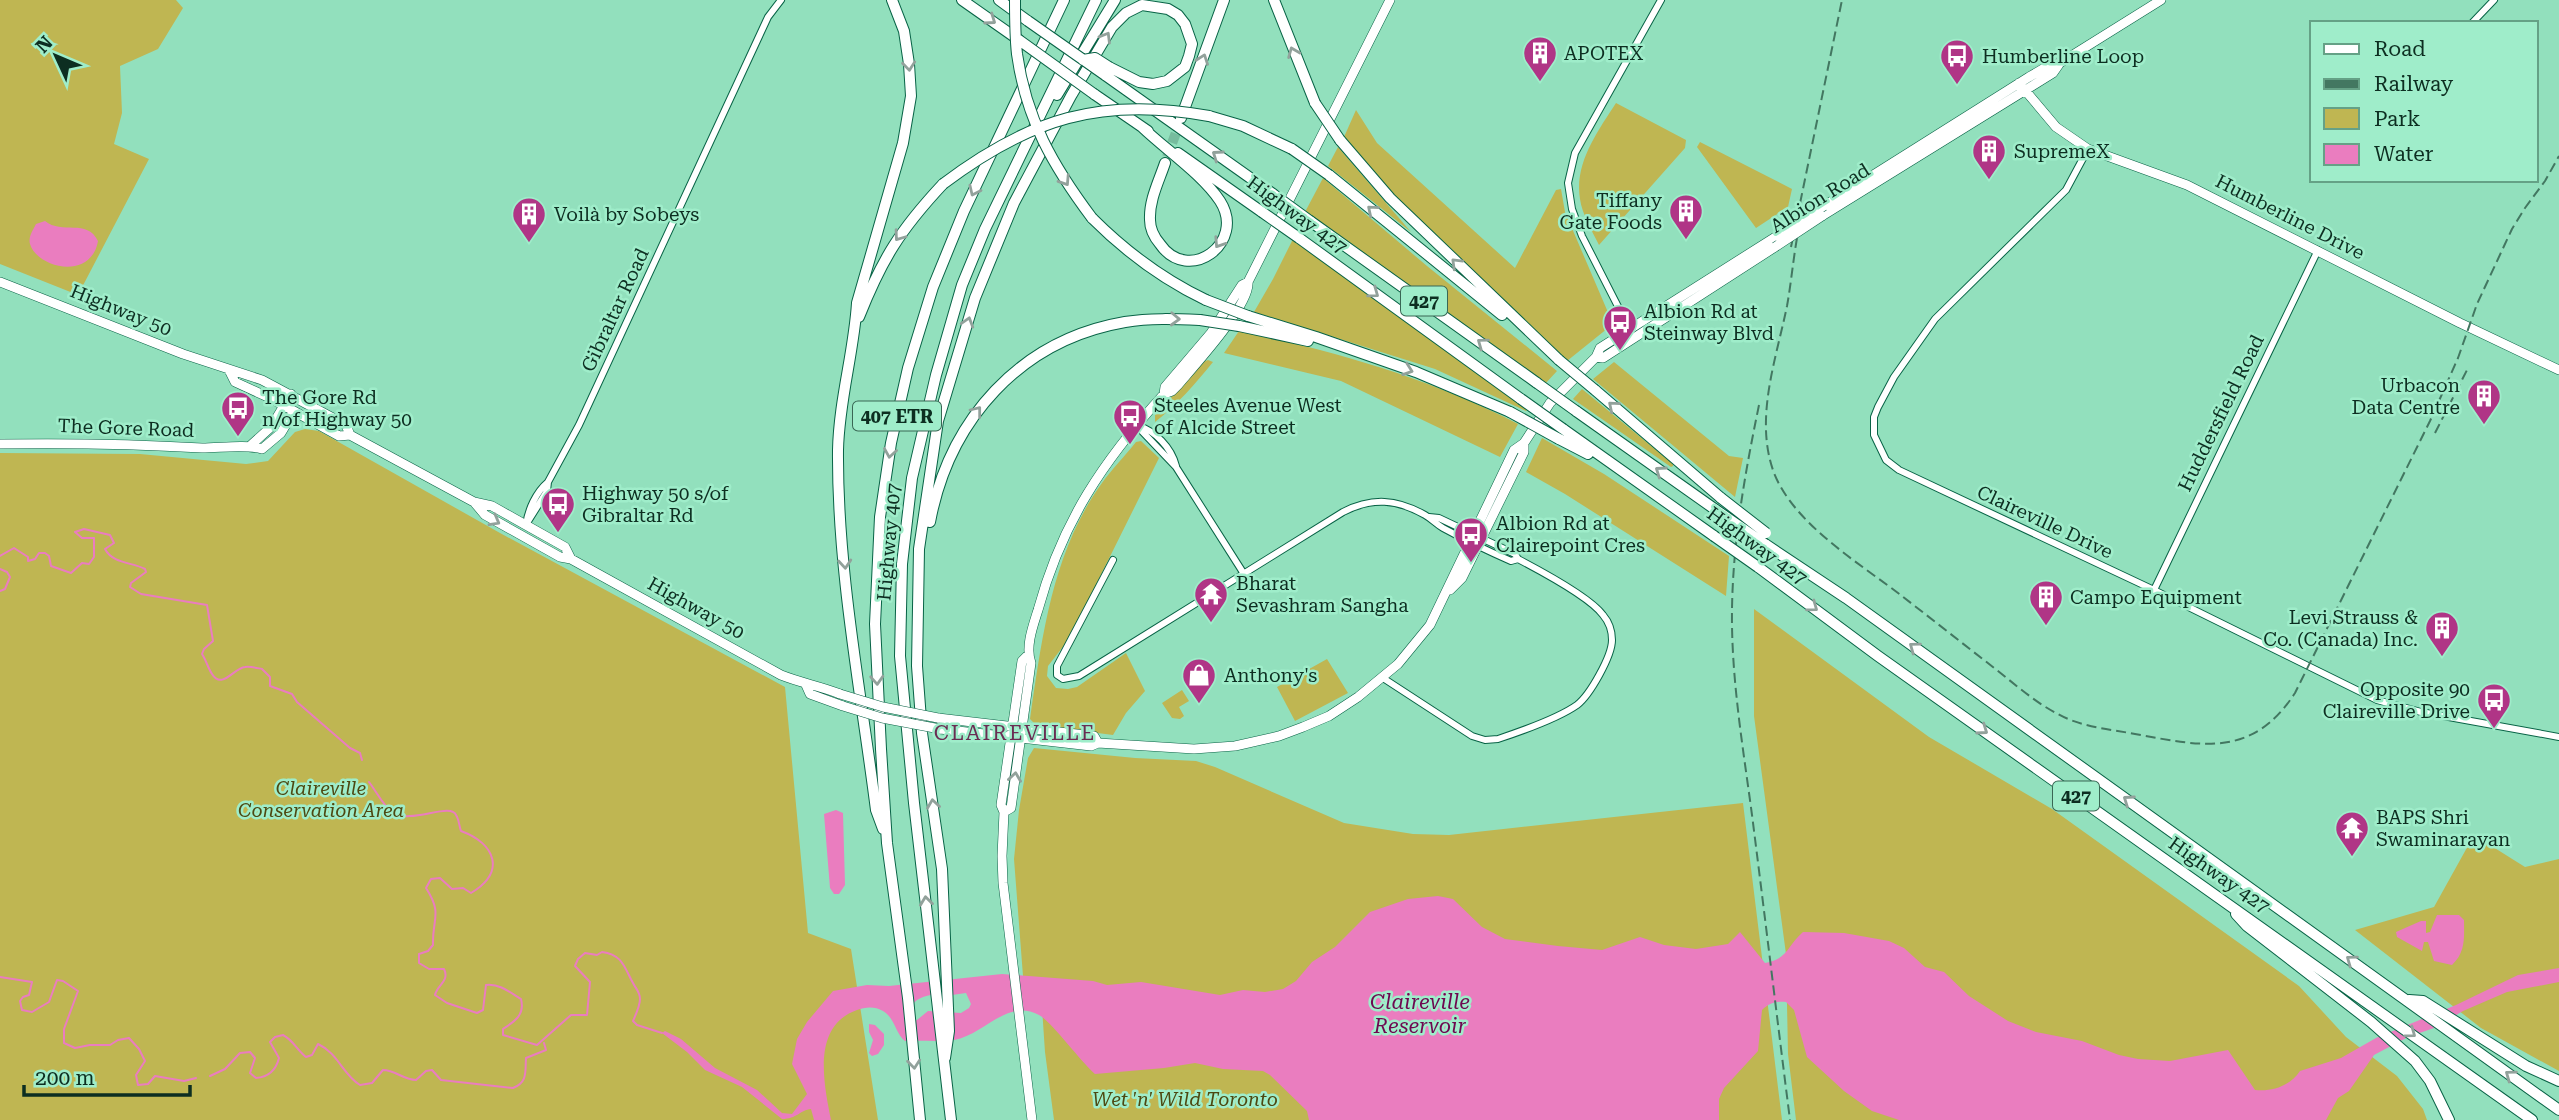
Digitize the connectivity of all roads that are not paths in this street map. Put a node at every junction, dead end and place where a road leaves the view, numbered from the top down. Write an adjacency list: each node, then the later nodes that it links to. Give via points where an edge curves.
1 (781, 0): 38 (street, Gibraltar Road, via 768,17 575,434 541,488)
2 (892, 0): 25 (highway, one-way to 25, via 904,31 911,96 903,143 857,303)
3 (962, 0): 19 (highway, Highway 427 / 427, one-way to 19, bridge)
4 (999, 0): 16 (highway, bridge, via 1083,60 1095,58)
5 (1014, 0): 27 (highway, one-way to 27, bridge, via 1017,53 1028,104 1049,156 1092,218 1135,258 1177,286)
6 (1064, 0): 51 (highway, Highway 407 / 407 ETR, one-way to 51, via 933,287 891,443 880,517 875,624)
7 (1096, 0): 20 (highway, Highway 407 / 407 ETR)
8 (1115, 0): 20 (highway)
9 (1224, 0): 18 (highway, one-way to 9)
10 (1273, 0): 28 (highway, one-way to 10, bridge, via 1390,198 1340,140 1315,103)
11 (1390, 0): 33 (main road, via 1248,282)
12 (1661, 0): 26 (street, via 1575,153 1568,183 1582,236)
13 (2161, 0): 17 (main road, Albion Road, via 2048,66)
14 (2494, 0): 15 (street)
15 (2474, 21)
16 (1107, 71): 40 (highway, Highway 427 / 427, one-way to 16, bridge, via 1716,510 1576,411); 44 (highway, one-way to 16, via 938,421 975,298 1014,203 1112,27 1142,5 1168,9 1185,24 1192,44 1189,56 1185,66 1167,81 1139,82)
17 (2022, 87): 21 (main road, Humberline Drive, via 2056,127); 26 (main road, Albion Road, bridge, via 1774,247); 26 (main road, Albion Road, bridge, via 1824,206)
18 (1181, 118)
19 (1142, 127): 22 (highway, one-way to 22, via 1221,202 1227,218 1219,247 1193,262 1175,258 1153,235 1152,201); 34 (highway, Highway 427 / 427, one-way to 34, bridge, via 1521,399)
20 (1025, 148): 53 (highway, Highway 407 / 407 ETR, one-way to 20, via 900,656 902,564 910,490 962,285)
21 (2088, 149): 23 (main road, Humberline Drive, via 2187,185); 46 (street, Claireville Drive, via 2066,190 1924,333 1878,407 1874,435 1886,460 1899,470)
22 (1165, 163)
23 (2318, 250): 30 (main road, Humberline Drive); 46 (street, Huddersfield Road)
24 (0, 282): 29 (main road, Highway 50)
25 (856, 326): 28 (highway, one-way to 25, bridge, via 1292,149 1209,116 1146,108 1053,121 995,147 943,184 894,242); 51 (highway, one-way to 51, via 841,404 840,496 876,810)
26 (1631, 332): 41 (main road, Albion Road, via 1603,358 1596,357 1550,403 1524,443 1514,450)
27 (1343, 348): 34 (highway, one-way to 34, bridge, via 1416,372); 44 (highway, one-way to 27, bridge, via 946,464 967,424 992,392 1049,349 1125,322 1167,318 1239,326)
28 (1559, 360): 40 (highway, one-way to 28, bridge)
29 (229, 370): 31 (main road, Highway 50); 32 (main road, Highway 50, via 235,382)
30 (2559, 370)
31 (291, 394): 32 (main road, The Gore Road); 35 (main road, Highway 50, via 346,425)
32 (289, 408): 35 (main road, Highway 50, via 339,436); 36 (main road, The Gore Road, via 250,446 229,449)
33 (1136, 425): 45 (street, via 1164,444); 49 (main road, via 1100,471 1070,526 1043,592)
34 (1561, 434): 52 (highway, Highway 427 / 427, one-way to 52, bridge, via 1714,536)
35 (349, 435): 37 (main road, Highway 50)
36 (0, 444)
37 (474, 502): 38 (main road, Highway 50, via 492,506); 39 (main road, Highway 50, one-way to 39, via 485,515)
38 (526, 525): 39 (street, Gibraltar Road); 42 (main road, Highway 50, via 565,547)
39 (520, 535): 42 (main road, Highway 50)
40 (1765, 538): 54 (highway, Highway 427 / 427, one-way to 40)
41 (1475, 540): 45 (street, via 1439,518 1378,500 1343,512); 47 (main road, Albion Road, via 1462,578 1444,596 1425,632); 47 (street, via 1551,577 1602,613 1610,626 1611,648 1591,689 1570,709 1504,737 1485,740)
42 (570, 559): 48 (main road, Highway 50)
43 (1113, 559): 45 (street, via 1057,666 1057,675 1063,680 1079,676)
44 (919, 565): 53 (highway, one-way to 44, via 942,869 922,733 917,666)
45 (1244, 574)
46 (2154, 590): 50 (street, Claireville Drive, via 2377,700)
47 (1383, 678): 49 (main road, Albion Road, via 1329,716 1249,743 1194,749 1098,743 1094,736)
48 (806, 685): 49 (main road, Highway 50, bridge, via 892,710); 49 (main road, Highway 50, bridge, via 810,694 891,720 940,729)
49 (1016, 733): 59 (main road, via 1001,805 1002,856)
50 (2559, 737)
51 (887, 843): 57 (highway, Highway 407 / 407 ETR, one-way to 57)
52 (2225, 901): 60 (highway, via 2247,926 2415,1061); 61 (highway, Highway 427 / 427, one-way to 61)
53 (939, 969): 58 (highway, via 948,1031 945,1058)
54 (2406, 1000): 55 (highway, via 2423,1001 2526,1066); 56 (highway, Highway 427 / 427, one-way to 54)
55 (2559, 1081)
56 (2559, 1111)
57 (920, 1120)
58 (951, 1120)
59 (1032, 1120)
60 (2449, 1120)
61 (2532, 1120)

